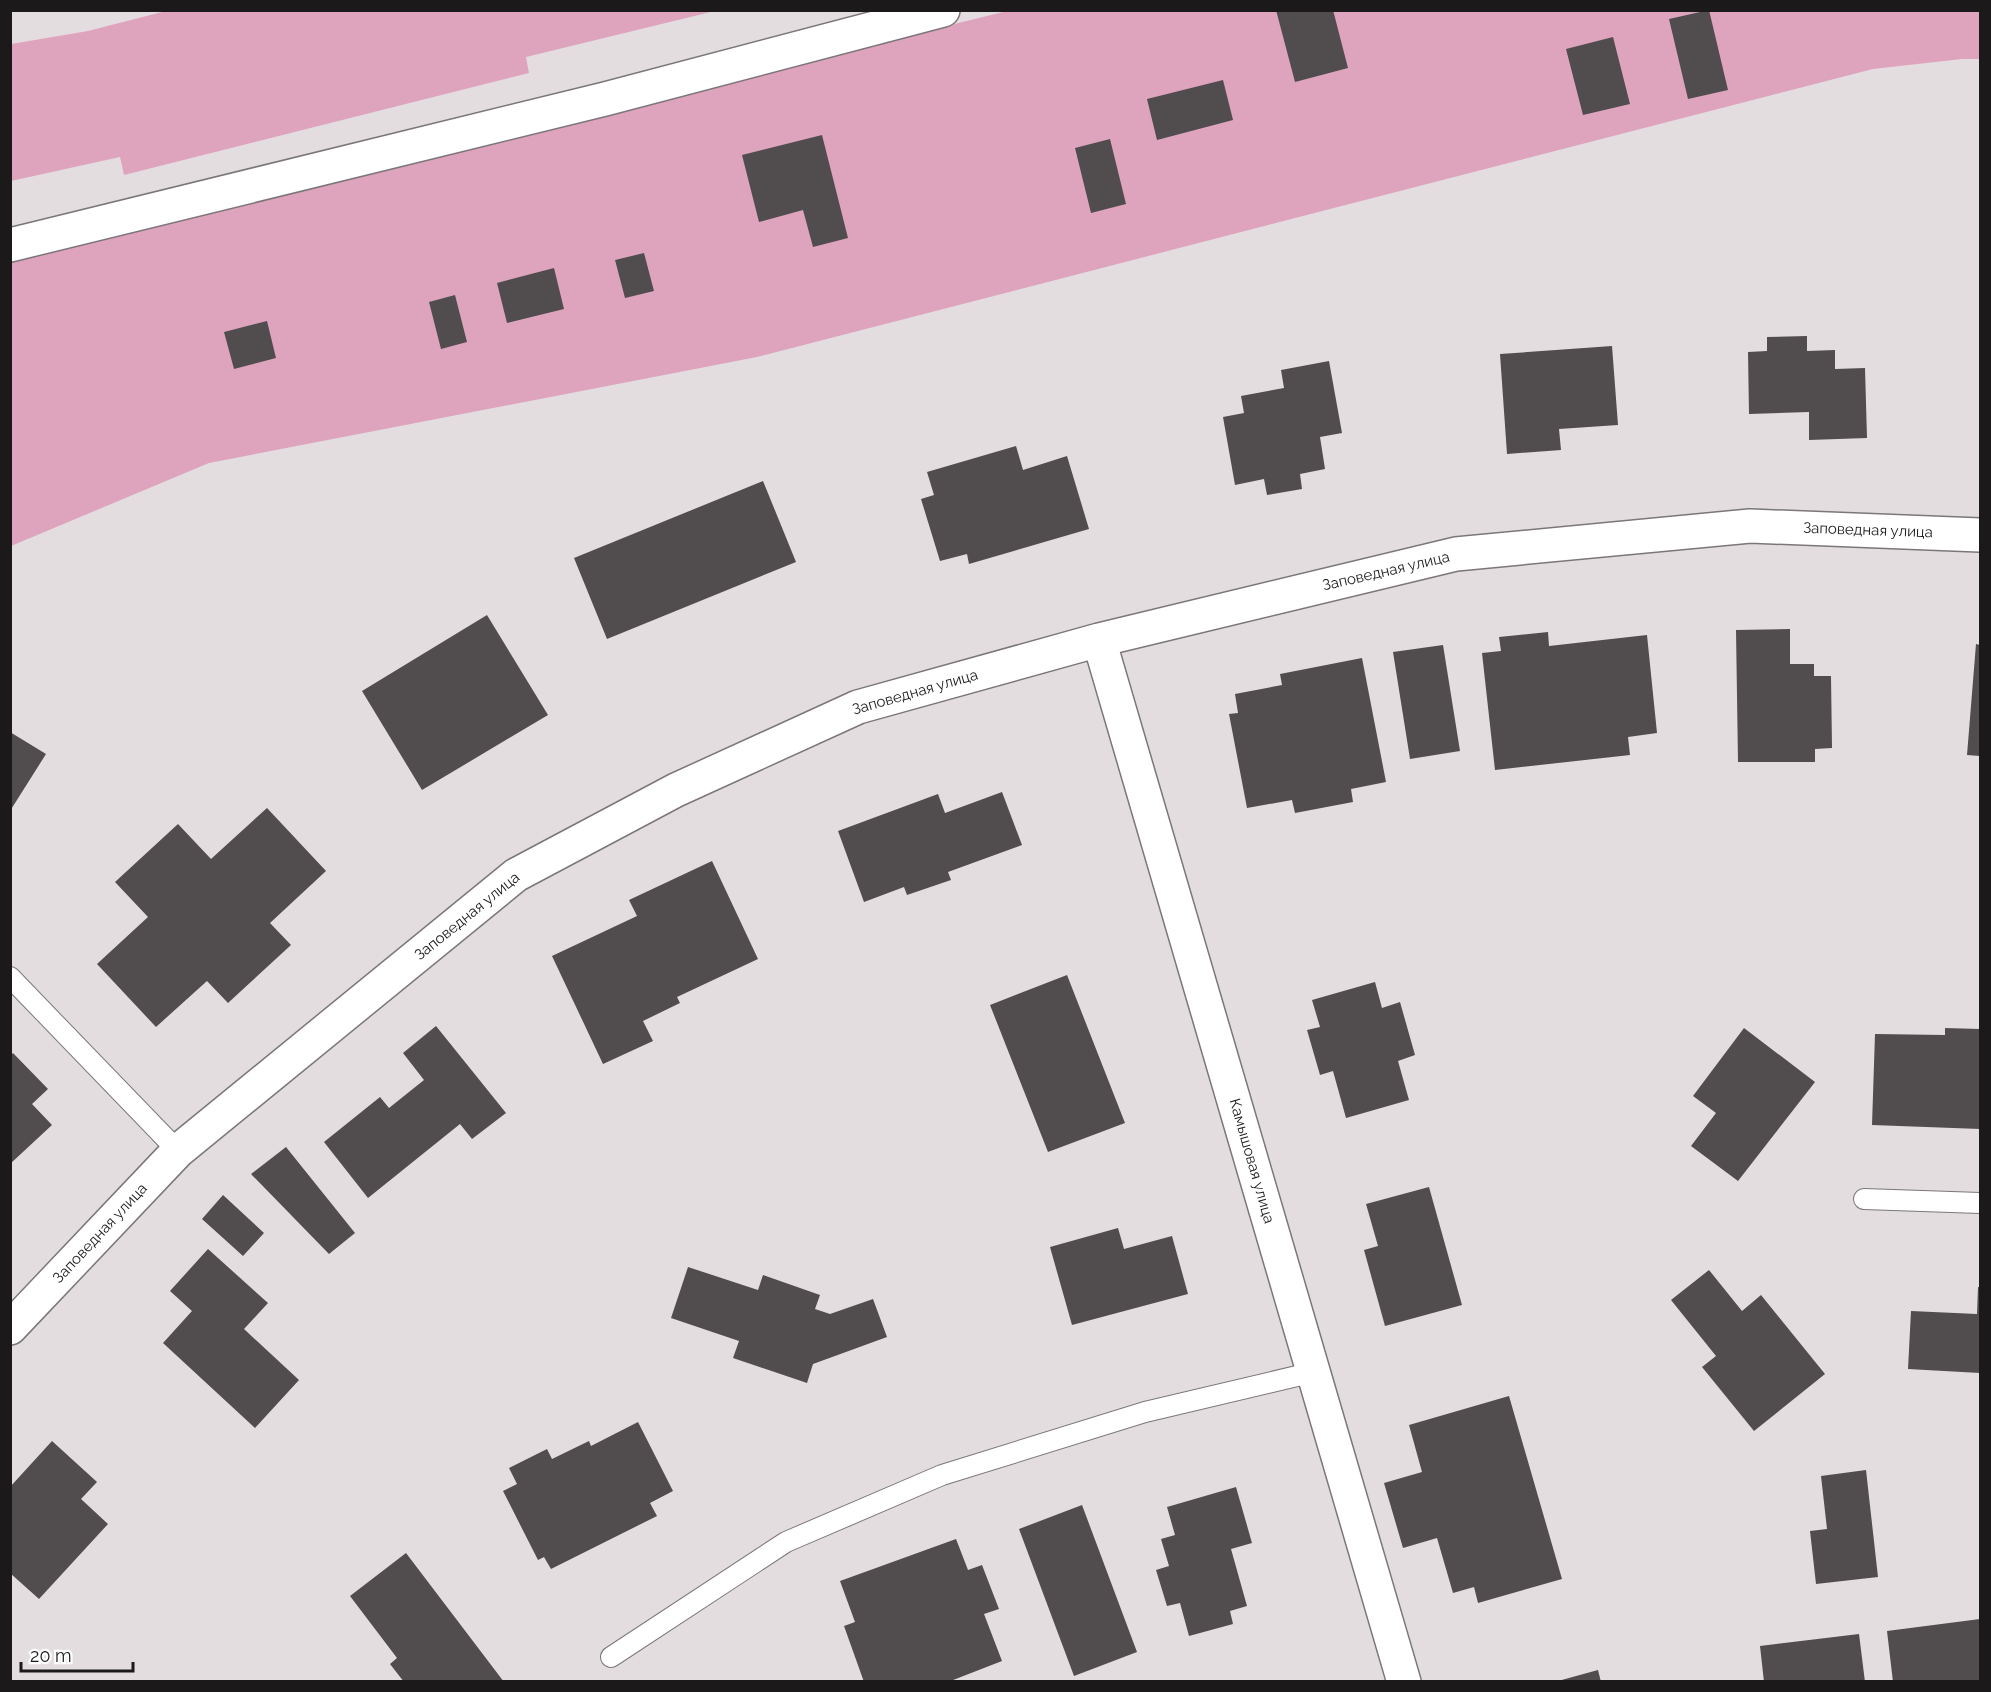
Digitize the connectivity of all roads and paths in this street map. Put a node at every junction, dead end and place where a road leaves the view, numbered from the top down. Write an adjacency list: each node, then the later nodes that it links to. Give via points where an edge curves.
1 (943, 10): 2 (street, via 605,99)
2 (10, 245)
3 (1980, 534): 4 (street, Заповедная улица, via 1750,526 1456,554)
4 (1099, 640): 6 (street, Заповедная улица, via 858,707 676,790 516,875); 10 (street, Камышовая улица)
5 (10, 977): 6 (lane)
6 (178, 1151): 9 (street, Заповедная улица)
7 (1864, 1198): 8 (lane)
8 (1980, 1203)
9 (10, 1328)
10 (1314, 1372): 11 (lane, via 1145,1412 942,1474 786,1542); 12 (street, Камышовая улица)
11 (611, 1657)
12 (1404, 1682)

